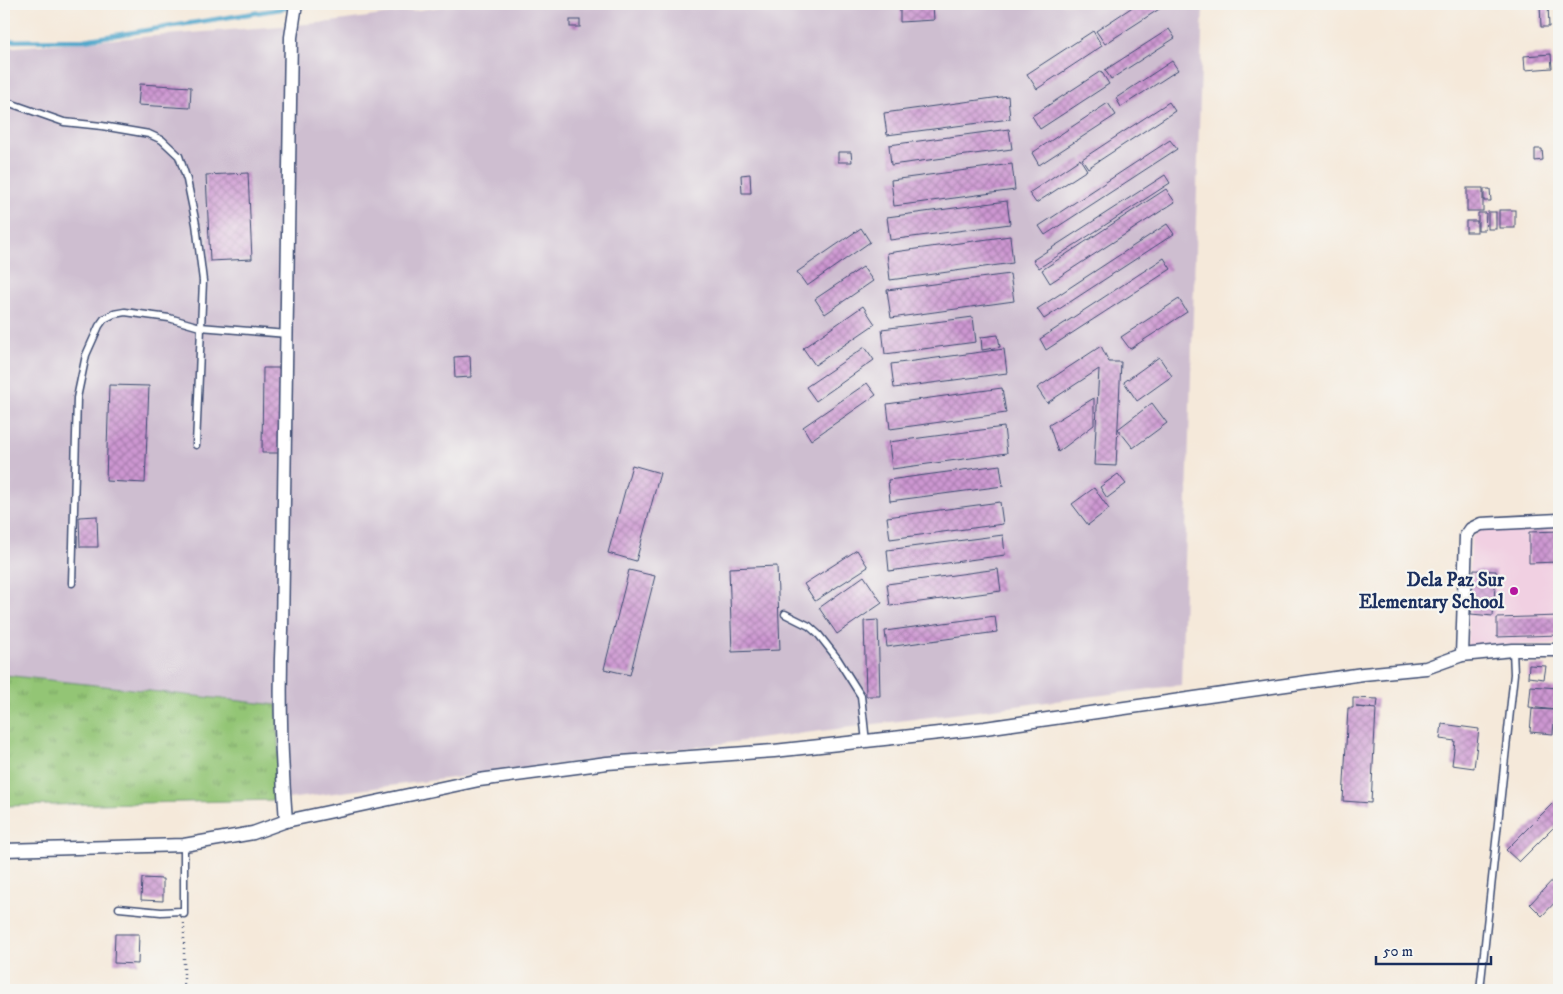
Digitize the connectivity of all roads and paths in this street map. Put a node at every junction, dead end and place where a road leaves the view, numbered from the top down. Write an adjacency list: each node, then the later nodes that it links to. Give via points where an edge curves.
1 (296, 4): 4 (street, via 291,37)
2 (4, 101): 3 (lane, via 64,122 149,134 162,140 179,156 188,180 203,281)
3 (200, 327): 4 (lane); 5 (lane); 7 (lane, via 169,318 125,312 104,319 99,326 86,355 77,398)
4 (287, 334): 13 (street, via 279,684)
5 (196, 445)
6 (1559, 520): 11 (street, via 1481,524 1471,529 1466,536)
7 (72, 584)
8 (786, 614): 12 (lane, via 819,635 861,696)
9 (1513, 650): 10 (street); 11 (street); 19 (lane, via 1514,674)
10 (1559, 650)
11 (1462, 655): 12 (street, via 1426,668)
12 (866, 742): 13 (street, via 607,763 479,780)
13 (286, 821): 14 (street, via 254,833)
14 (184, 845): 15 (street); 17 (lane)
15 (4, 850)
16 (118, 908): 17 (lane, via 181,911)
17 (184, 914): 18 (path)
18 (184, 990)
19 (1480, 990)

